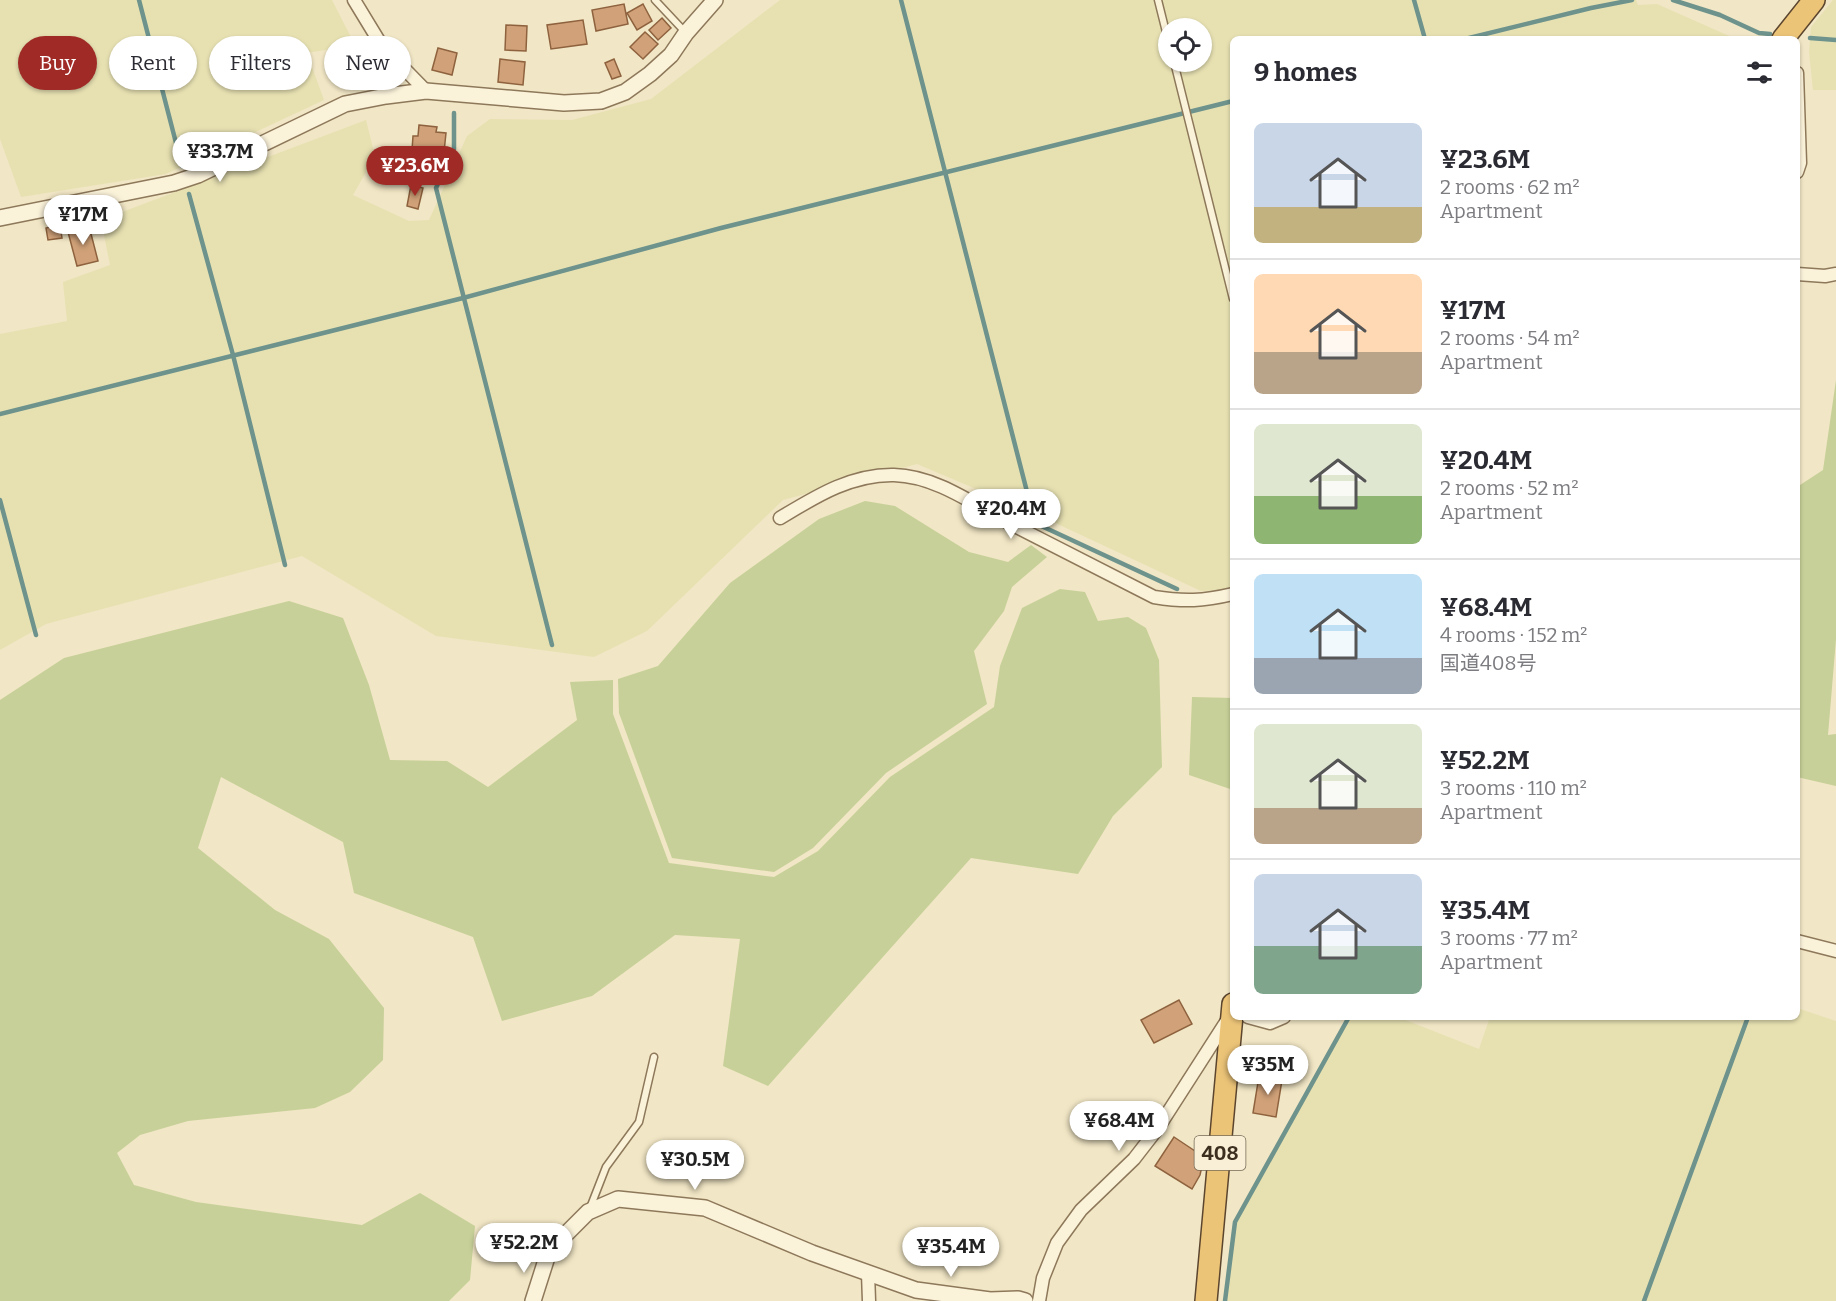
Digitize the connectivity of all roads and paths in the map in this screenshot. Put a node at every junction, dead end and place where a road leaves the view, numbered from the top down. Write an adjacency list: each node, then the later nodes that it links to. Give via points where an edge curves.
1 (354, 0): 10 (street, via 382,46)
2 (655, 0): 7 (lane)
3 (716, 0): 7 (street)
4 (1158, 0): 6 (lane)
5 (1810, 1): 8 (highway)
6 (1162, 18)
7 (686, 33): 10 (street, via 671,55 650,74 625,92 601,101 564,103)
8 (1787, 36)
9 (1176, 72): 14 (lane)
10 (426, 91): 11 (street, via 345,104 174,183)
11 (0, 218)
12 (1800, 274): 13 (street)
13 (1836, 274)
14 (1230, 287)
15 (780, 518): 16 (street, via 815,496 851,482 908,476 949,490 1154,597 1183,601)
16 (1230, 595)
17 (1800, 942): 18 (street)
18 (1836, 951)
19 (1231, 1020): 29 (street, via 1134,1159 1081,1210 1057,1243)
20 (1235, 1020): 30 (highway, 408)
21 (1261, 1020): 22 (street)
22 (1277, 1020)
23 (654, 1057): 24 (lane, via 639,1122 606,1167)
24 (588, 1212): 25 (street, via 618,1199 705,1209); 26 (street, via 555,1242)
25 (868, 1273): 27 (street); 28 (street, via 916,1290)
26 (532, 1301)
27 (869, 1301)
28 (1025, 1301)
29 (1039, 1301)
30 (1206, 1301)

